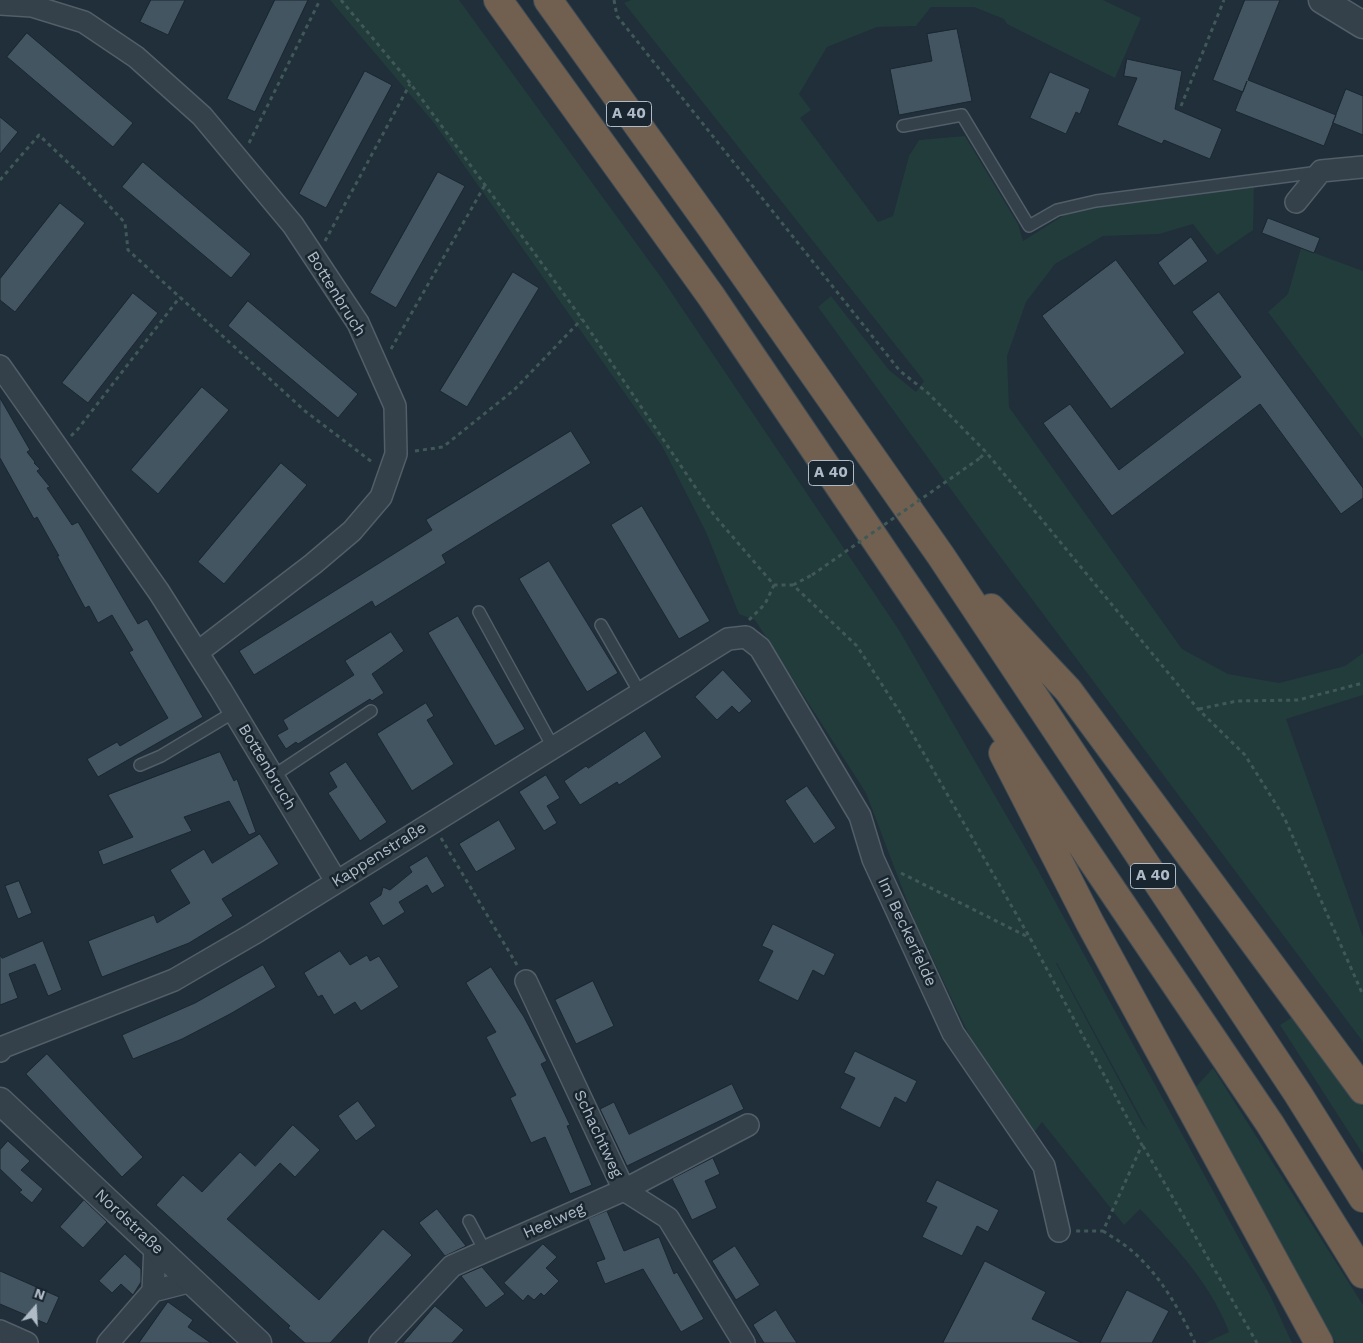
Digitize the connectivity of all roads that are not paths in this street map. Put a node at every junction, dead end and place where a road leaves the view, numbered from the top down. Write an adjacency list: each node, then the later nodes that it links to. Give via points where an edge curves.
1 (498, 0): 15 (highway, A 40, via 711,296)
2 (548, 0): 11 (highway, A 40)
3 (1322, 0): 5 (street)
4 (0, 4): 16 (street, Bottenbruch, via 32,6 84,22 136,57 202,116 293,225 358,324 395,406 396,454 381,498 352,530 313,564)
5 (1363, 25)
6 (903, 126): 8 (lane, via 962,115 1029,226 1057,210 1096,200)
7 (1363, 167): 8 (street)
8 (1321, 171): 9 (street)
9 (1296, 202)
10 (0, 366): 16 (street, Bottenbruch, via 160,592)
11 (941, 556): 26 (highway, via 1068,690); 30 (highway, A 40, via 1298,1094)
12 (478, 612): 20 (lane)
13 (601, 626): 17 (lane)
14 (746, 637): 17 (street, Kappenstraße, via 728,639); 32 (street, Im Beckerfelde, via 760,648 860,816 873,858 953,1032 1044,1166)
15 (952, 651): 35 (highway, A 40, via 1270,1124); 44 (highway, via 1090,923)
16 (198, 652): 19 (street, Bottenbruch)
17 (640, 694): 20 (street, Kappenstraße)
18 (371, 711): 22 (lane)
19 (234, 712): 21 (lane); 22 (street, Bottenbruch)
20 (553, 747): 23 (street, Kappenstraße)
21 (140, 765)
22 (273, 776): 23 (street, Bottenbruch)
23 (336, 881): 25 (street, Kappenstraße, via 174,980 3,1047)
24 (526, 981): 29 (street, Schachtweg)
25 (0, 1051)
26 (1363, 1090)
27 (0, 1101): 33 (street, Nordstraße)
28 (748, 1125): 29 (street, Heelweg)
29 (624, 1190): 34 (street, Heelweg); 43 (street, Schachtweg, via 668,1218)
30 (1363, 1198)
31 (469, 1221): 34 (lane)
32 (1060, 1232)
33 (155, 1246): 36 (street, Nordstraße); 37 (street)
34 (485, 1251): 42 (street, Heelweg, via 452,1266)
35 (1363, 1274)
36 (192, 1281): 37 (street); 41 (street, Nordstraße)
37 (153, 1291): 40 (street)
38 (0, 1331): 39 (street)
39 (27, 1343)
40 (108, 1343)
41 (258, 1343)
42 (380, 1343)
43 (744, 1343)
44 (1319, 1343)

